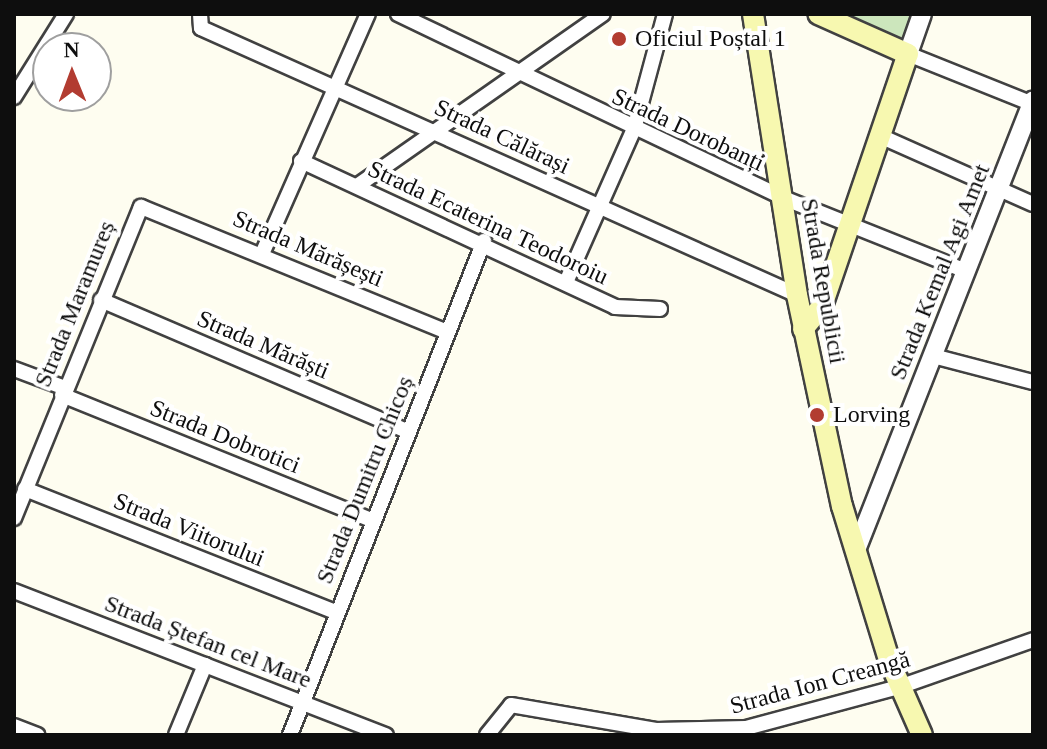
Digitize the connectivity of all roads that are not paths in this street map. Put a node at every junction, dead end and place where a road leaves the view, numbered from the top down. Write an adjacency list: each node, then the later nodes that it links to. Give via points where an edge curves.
1 (66, 14): 13 (street)
2 (200, 14): 12 (street, Strada Călărași, via 201,28)
3 (368, 14): 12 (street)
4 (398, 14): 11 (street, Strada Dorobanți)
5 (603, 14): 11 (street)
6 (665, 14): 16 (street)
7 (753, 14): 21 (main road, Strada Republicii)
8 (818, 14): 10 (main road)
9 (922, 14): 10 (street)
10 (908, 54): 14 (street); 17 (main road)
11 (513, 73): 15 (street); 16 (street, Strada Dorobanți)
12 (337, 83): 15 (street, Strada Călărași); 18 (street)
13 (14, 97)
14 (1033, 103): 20 (street, Strada Kemal Agi Amet)
15 (432, 129): 19 (street); 24 (street, Strada Călărași)
16 (634, 129): 21 (street, Strada Dorobanți); 24 (street)
17 (880, 136): 20 (street); 25 (main road)
18 (301, 161): 19 (street, Strada Ecaterina Teodoroiu); 27 (street)
19 (357, 186): 26 (street, Strada Ecaterina Teodoroiu)
20 (1000, 187): 22 (street); 28 (street, Strada Kemal Agi Amet)
21 (781, 197): 25 (street, Strada Dorobanți); 30 (main road, Strada Republicii)
22 (1033, 204)
23 (152, 206): 27 (street, Strada Mărășești); 31 (street, Strada Maramureș, via 137,211)
24 (598, 206): 29 (street); 30 (street, Strada Călărași)
25 (850, 224): 28 (street, Strada Dorobanți); 33 (main road, via 822,306)
26 (484, 241): 29 (street, Strada Ecaterina Teodoroiu); 34 (street, Strada Dumitru Chicoș)
27 (262, 254): 34 (street, Strada Mărășești)
28 (966, 271): 35 (street, Strada Kemal Agi Amet)
29 (567, 280): 32 (street, Strada Ecaterina Teodoroiu, via 615,307)
30 (797, 295): 33 (main road, Strada Republicii)
31 (101, 300): 38 (street, Strada Maramureș); 39 (street, Strada Mărăști)
32 (660, 309)
33 (803, 329): 43 (main road, Strada Republicii)
34 (447, 332): 39 (street, Strada Dumitru Chicoș)
35 (933, 356): 37 (street); 43 (street, Strada Kemal Agi Amet)
36 (14, 369): 38 (street, Strada Dobrotici)
37 (1033, 382)
38 (64, 392): 40 (street, Strada Maramureș); 42 (street, Strada Dobrotici)
39 (407, 431): 42 (street, Strada Dumitru Chicoș)
40 (22, 481): 41 (street, Strada Maramureș); 45 (street, Strada Viitorului)
41 (14, 518)
42 (372, 520): 45 (street, Strada Dumitru Chicoș)
43 (856, 550): 48 (main road, Strada Republicii)
44 (14, 591): 47 (street, Strada Ștefan cel Mare)
45 (336, 612): 49 (street, Strada Dumitru Chicoș)
46 (1033, 640): 48 (street, Strada Ion Creangă)
47 (205, 665): 49 (street, Strada Ștefan cel Mare); 53 (street)
48 (899, 687): 50 (street, Strada Ion Creangă); 58 (main road, Strada Republicii)
49 (303, 703): 54 (street, Strada Dumitru Chicoș); 55 (street, Strada Ștefan cel Mare)
50 (783, 719): 56 (street, Strada Ion Creangă, via 722,732 656,730 511,705); 57 (street)
51 (14, 726): 52 (street)
52 (37, 735)
53 (176, 735)
54 (290, 735)
55 (386, 735)
56 (487, 735)
57 (784, 735)
58 (922, 735)

